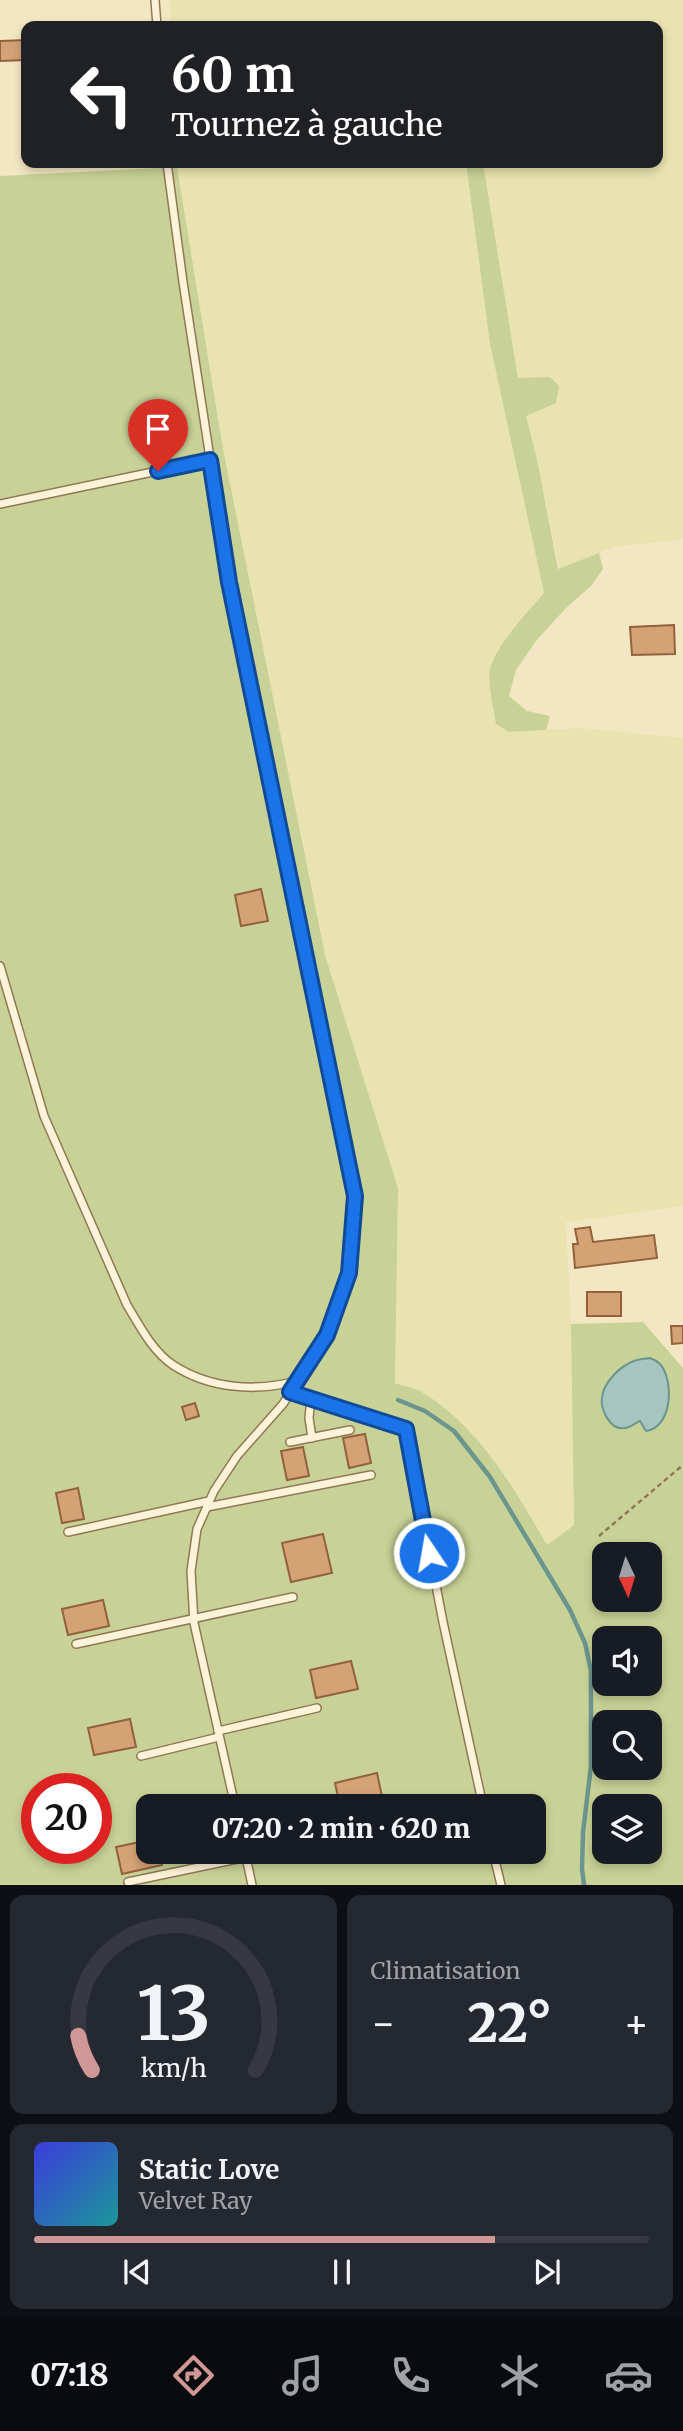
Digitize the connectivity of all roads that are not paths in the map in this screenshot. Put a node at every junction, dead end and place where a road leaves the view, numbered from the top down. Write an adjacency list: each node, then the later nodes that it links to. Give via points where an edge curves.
1 (155, 0): 2 (lane)
2 (157, 21)
3 (168, 168): 4 (lane)
4 (210, 460): 5 (lane); 7 (lane, via 229,582 355,1196 349,1273 327,1335)
5 (0, 504)
6 (0, 966): 7 (lane, via 44,1116 139,1327 172,1364 197,1377 234,1388)
7 (297, 1381): 8 (lane)
8 (290, 1392): 9 (lane); 14 (lane, via 237,1456)
9 (311, 1398): 11 (lane); 23 (lane, via 406,1429)
10 (350, 1430): 11 (lane)
11 (312, 1438): 12 (lane)
12 (289, 1442)
13 (371, 1475): 14 (lane)
14 (208, 1504): 15 (lane); 17 (lane, via 197,1529 191,1571)
15 (68, 1532)
16 (293, 1597): 17 (lane)
17 (194, 1618): 18 (lane); 20 (lane)
18 (76, 1644)
19 (317, 1708): 20 (lane)
20 (219, 1734): 21 (lane); 22 (lane)
21 (141, 1756)
22 (232, 1794)
23 (480, 1794)
24 (203, 1864): 27 (lane)
25 (247, 1864): 28 (lane)
26 (496, 1864): 29 (lane)
27 (128, 1882)
28 (252, 1885)
29 (501, 1885)

